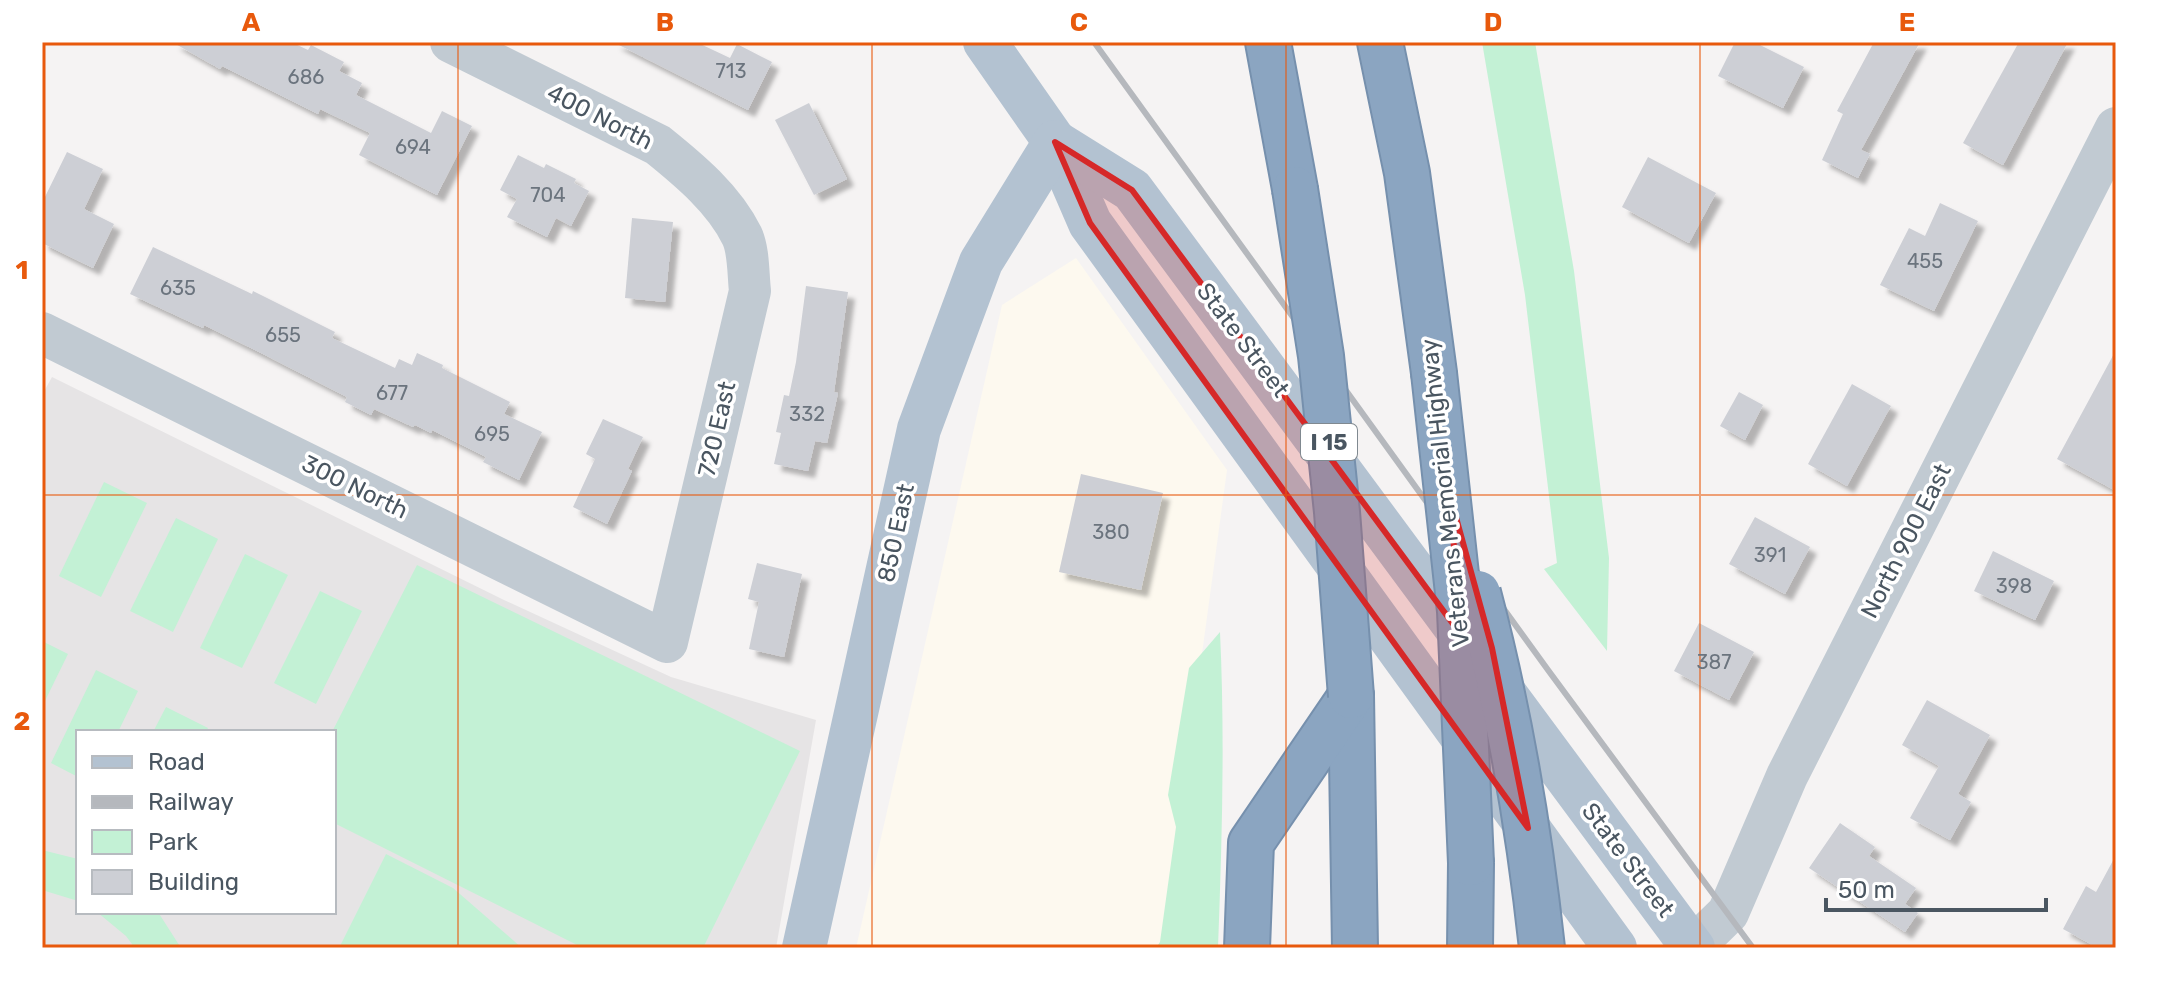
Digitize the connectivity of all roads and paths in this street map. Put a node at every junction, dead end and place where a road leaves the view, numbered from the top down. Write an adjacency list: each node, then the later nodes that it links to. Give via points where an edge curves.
1 (451, 42): 7 (street, 400 North, via 658,145)
2 (985, 42): 6 (main road, State Street)
3 (1268, 42): 11 (highway, I 15, bridge, via 1321,356)
4 (1380, 42): 9 (highway, Veterans Memorial Highway, bridge, via 1407,173)
5 (2116, 128): 18 (street, North 900 East, via 1787,776 1728,913)
6 (1055, 142): 12 (main road, 850 East, via 981,262 919,429); 17 (main road, State Street, via 1090,223); 18 (main road, State Street, via 1132,190)
7 (730, 218): 10 (street, 720 East, via 743,238 750,291)
8 (42, 333): 10 (street, 300 North)
9 (1449, 492): 15 (highway, Veterans Memorial Highway, bridge, via 1467,737); 16 (highway, bridge, via 1510,727)
10 (667, 642)
11 (1351, 696): 13 (highway, via 1251,843); 14 (highway, I 15)
12 (804, 948)
13 (1247, 948)
14 (1355, 948)
15 (1470, 948)
16 (1542, 948)
17 (1615, 948)
18 (1692, 948)

